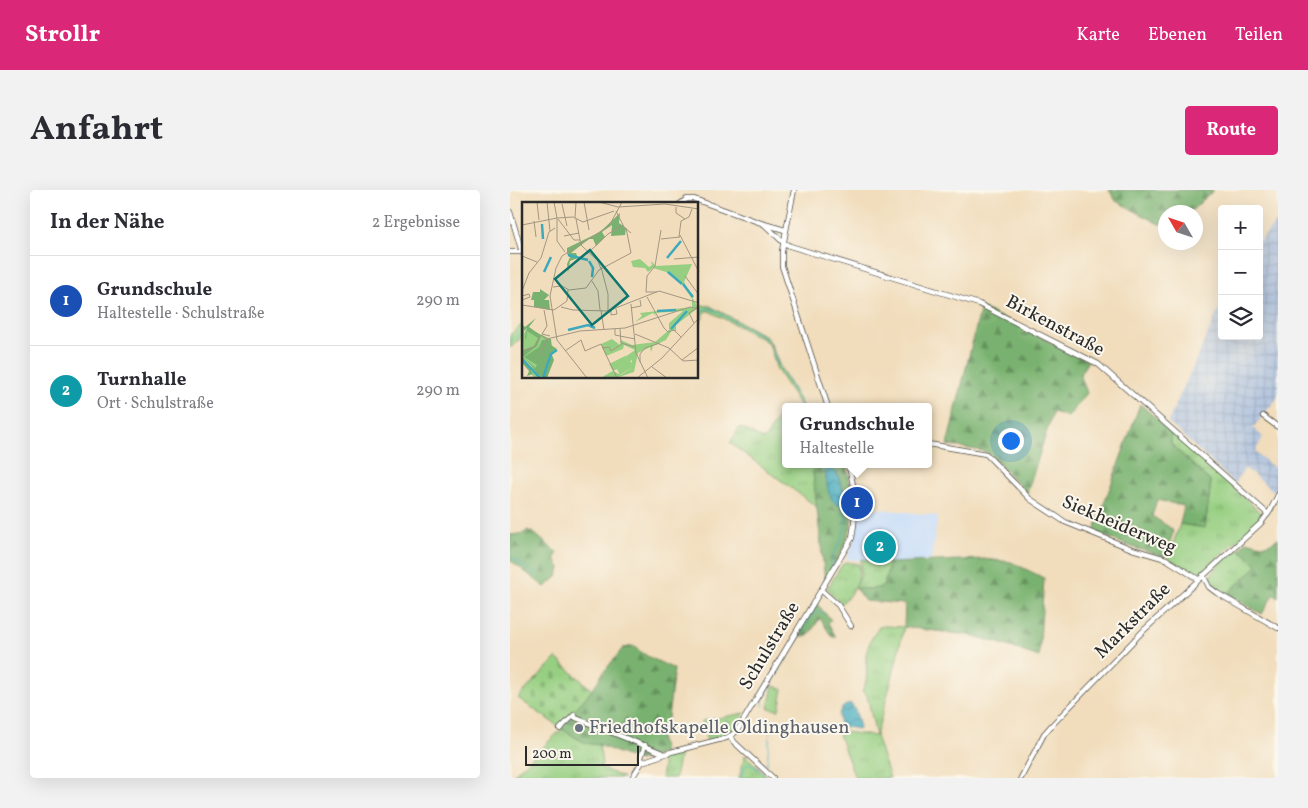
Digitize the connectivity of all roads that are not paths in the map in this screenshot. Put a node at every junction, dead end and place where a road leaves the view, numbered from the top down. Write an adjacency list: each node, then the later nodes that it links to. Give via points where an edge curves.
1 (794, 190): 5 (street)
2 (683, 202): 4 (street, via 694,199)
3 (510, 212): 7 (street)
4 (764, 224): 5 (street); 6 (street)
5 (785, 230): 6 (street)
6 (784, 243): 8 (street, via 782,266); 14 (street, Birkenstraße, via 979,304 1098,364)
7 (522, 249)
8 (827, 403)
9 (1263, 416): 10 (street)
10 (1278, 427)
11 (932, 445): 15 (street, Siekheiderweg, via 986,454 1030,499 1065,522 1166,559)
12 (849, 468): 16 (street, Schulstraße, via 855,494 852,538)
13 (1278, 495): 14 (street, Markstraße)
14 (1268, 514): 15 (street, Markstraße)
15 (1201, 577): 18 (street, via 1217,593); 26 (street, Markstraße, via 1052,724)
16 (821, 590): 17 (street, via 838,605); 20 (street, Schulstraße)
17 (851, 626)
18 (1278, 628)
19 (560, 729): 21 (street, via 574,715)
20 (730, 736): 22 (street); 25 (street)
21 (645, 746): 22 (street); 23 (street)
22 (665, 754): 23 (street)
23 (642, 762): 24 (street)
24 (632, 778)
25 (772, 778)
26 (1021, 778)

